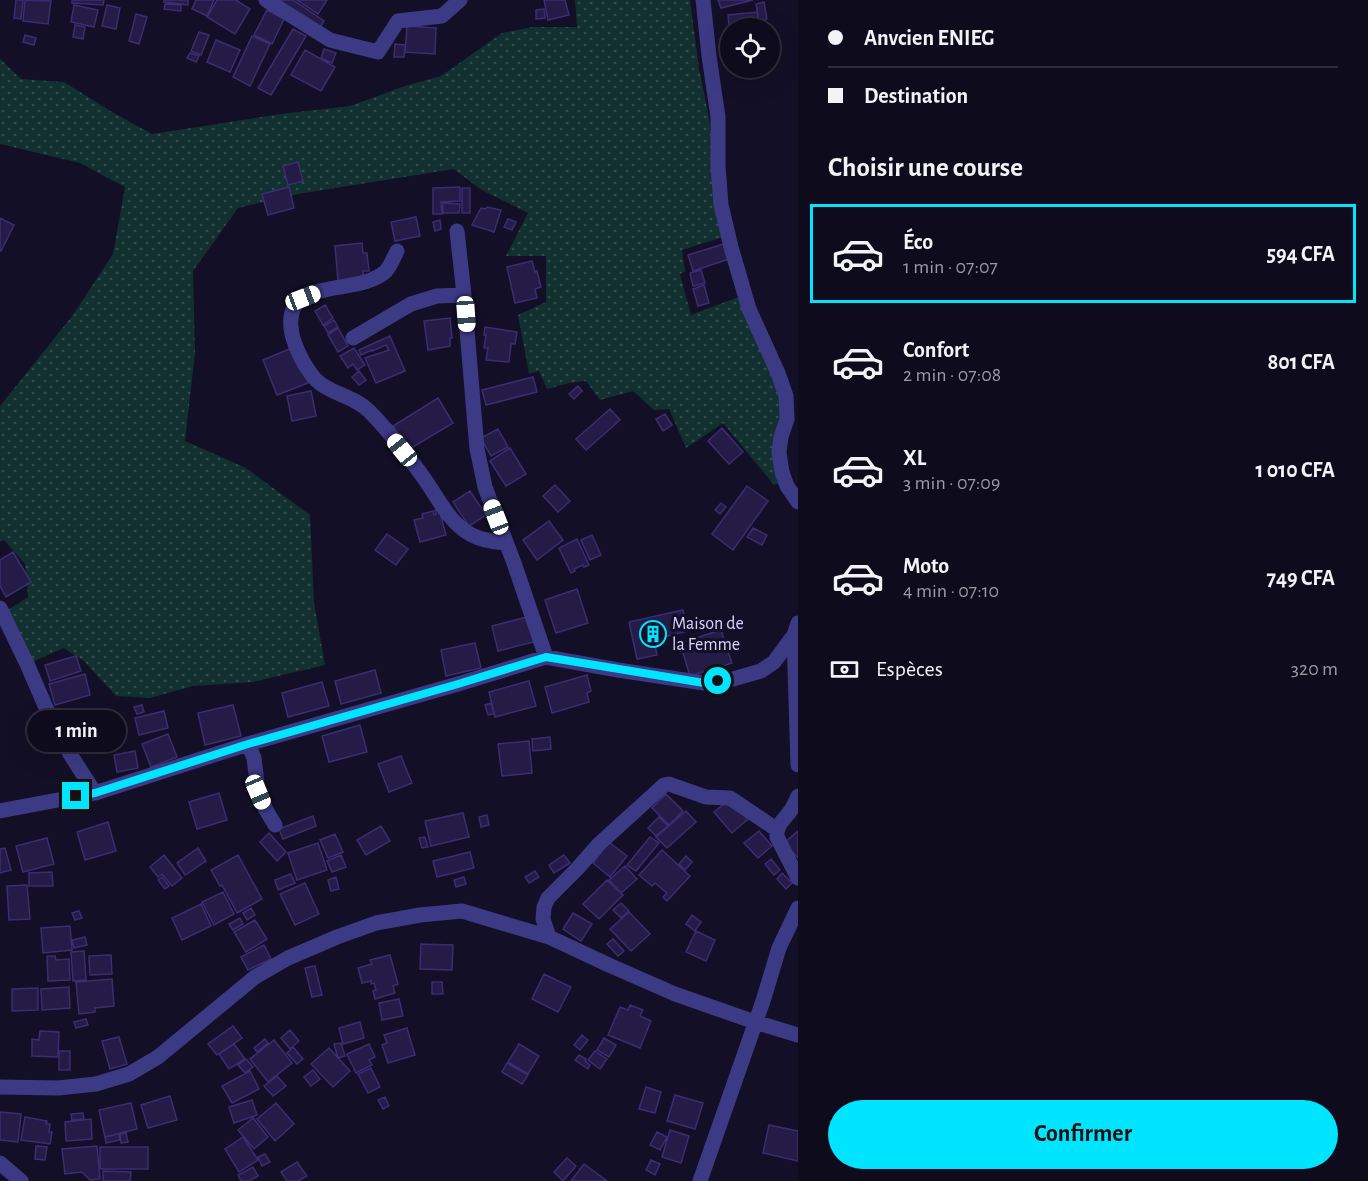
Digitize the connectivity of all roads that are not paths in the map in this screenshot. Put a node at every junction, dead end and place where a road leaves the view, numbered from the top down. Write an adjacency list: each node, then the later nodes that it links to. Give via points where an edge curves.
1 (266, 0): 2 (street, via 330,40 378,52 398,21 442,16)
2 (460, 0)
3 (703, 0): 8 (street, via 718,117 721,205 749,309 786,396 787,418 779,452 787,486)
4 (457, 231): 6 (street)
5 (397, 251): 9 (street, via 377,278 320,291 295,304 290,330 294,341 316,381 367,409 416,467 455,522 470,534)
6 (464, 296): 7 (street, via 436,296 411,304); 9 (street, via 477,449 485,487)
7 (353, 338)
8 (798, 502)
9 (506, 543): 12 (street)
10 (0, 608): 15 (street, via 47,710)
11 (796, 629): 12 (street, via 774,662 761,671 704,683); 14 (street)
12 (546, 657): 13 (street)
13 (248, 744): 15 (street); 18 (street, via 254,758 258,792)
14 (798, 765)
15 (95, 793): 17 (street)
16 (798, 796): 19 (street)
17 (0, 811)
18 (275, 825)
19 (776, 829): 20 (street); 22 (street, via 730,798 706,797 664,785 599,844 548,898 543,919)
20 (798, 878)
21 (798, 908): 23 (street, via 779,948)
22 (549, 937): 23 (street, via 675,994); 25 (street, via 462,911 376,923 288,958 255,977 158,1057 129,1074 96,1084 58,1088)
23 (755, 1022): 24 (street); 28 (street)
24 (798, 1035)
25 (0, 1087)
26 (0, 1163): 27 (street)
27 (21, 1181)
28 (700, 1181)

